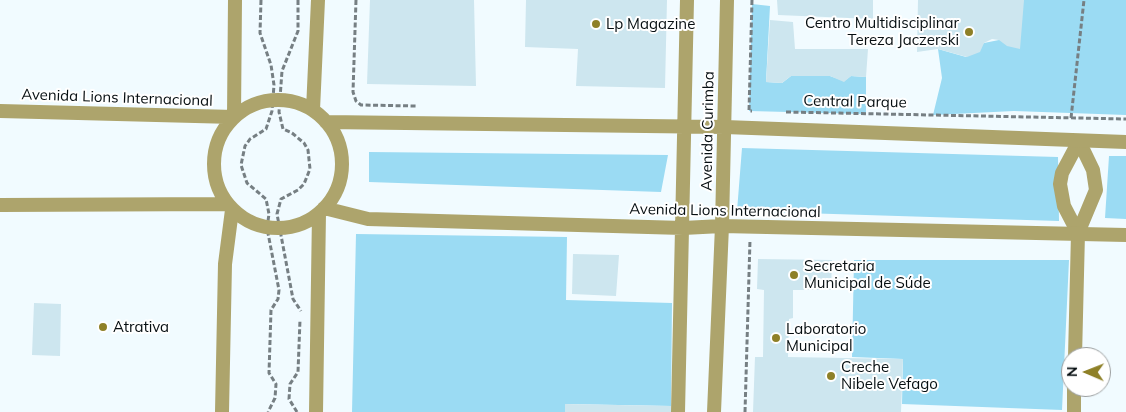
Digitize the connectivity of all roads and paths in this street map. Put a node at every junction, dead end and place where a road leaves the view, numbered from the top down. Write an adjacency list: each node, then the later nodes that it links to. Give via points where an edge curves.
1 (234, 0): 16 (street)
2 (261, 0): 10 (path, via 260,33 271,65)
3 (298, 0): 10 (path, via 298,31 282,71)
4 (318, 0): 12 (street)
5 (356, 0): 11 (path, via 353,92 356,100 361,104)
6 (687, 0): 20 (street, Avenida Curimba)
7 (727, 0): 21 (street, Avenida Curimba)
8 (752, 0): 14 (path, via 749,111)
9 (1084, 0): 17 (path)
10 (275, 100): 12 (street, via 297,103); 16 (street, via 258,103); 28 (path, via 266,129 250,138 241,155 247,183 266,199); 28 (path, via 283,129 292,132 308,150 310,169 298,190 280,199)
11 (417, 106)
12 (313, 110): 19 (street)
13 (0, 111): 16 (street, Avenida Lions Internacional)
14 (758, 112)
15 (777, 112): 17 (path, Central Parque)
16 (234, 117): 25 (street, via 219,137 214,154 216,180)
17 (1071, 118): 18 (path, Central Parque)
18 (1126, 120)
19 (326, 122): 20 (street); 26 (street, via 335,135 341,165 339,181)
20 (682, 127): 21 (street); 29 (street, Avenida Curimba)
21 (725, 127): 22 (street); 27 (street, Avenida Curimba)
22 (1079, 141): 23 (street); 30 (street, via 1096,180 1094,198); 30 (street, via 1060,184 1064,206)
23 (1126, 142)
24 (0, 205): 25 (street)
25 (230, 207): 28 (street, via 248,221); 35 (street, via 225,264)
26 (322, 210): 28 (street, via 306,221); 29 (street, Avenida Lions Internacional, via 368,219); 38 (street)
27 (722, 226): 29 (street, Avenida Lions Internacional); 30 (street, Avenida Lions Internacional); 40 (street, Avenida Curimba)
28 (272, 228): 36 (path, via 279,290 271,310 270,372 276,384 275,398); 37 (path, via 293,290 293,299 301,310 298,372 290,384 289,399)
29 (682, 228): 39 (street, Avenida Curimba)
30 (1078, 233): 31 (street, Avenida Lions Internacional); 33 (street)
31 (1126, 235)
32 (759, 240): 41 (path, via 750,240)
33 (1075, 347)
34 (1074, 397): 42 (street)
35 (222, 412)
36 (268, 412)
37 (297, 412)
38 (316, 412)
39 (678, 412)
40 (714, 412)
41 (746, 412)
42 (1074, 412)

